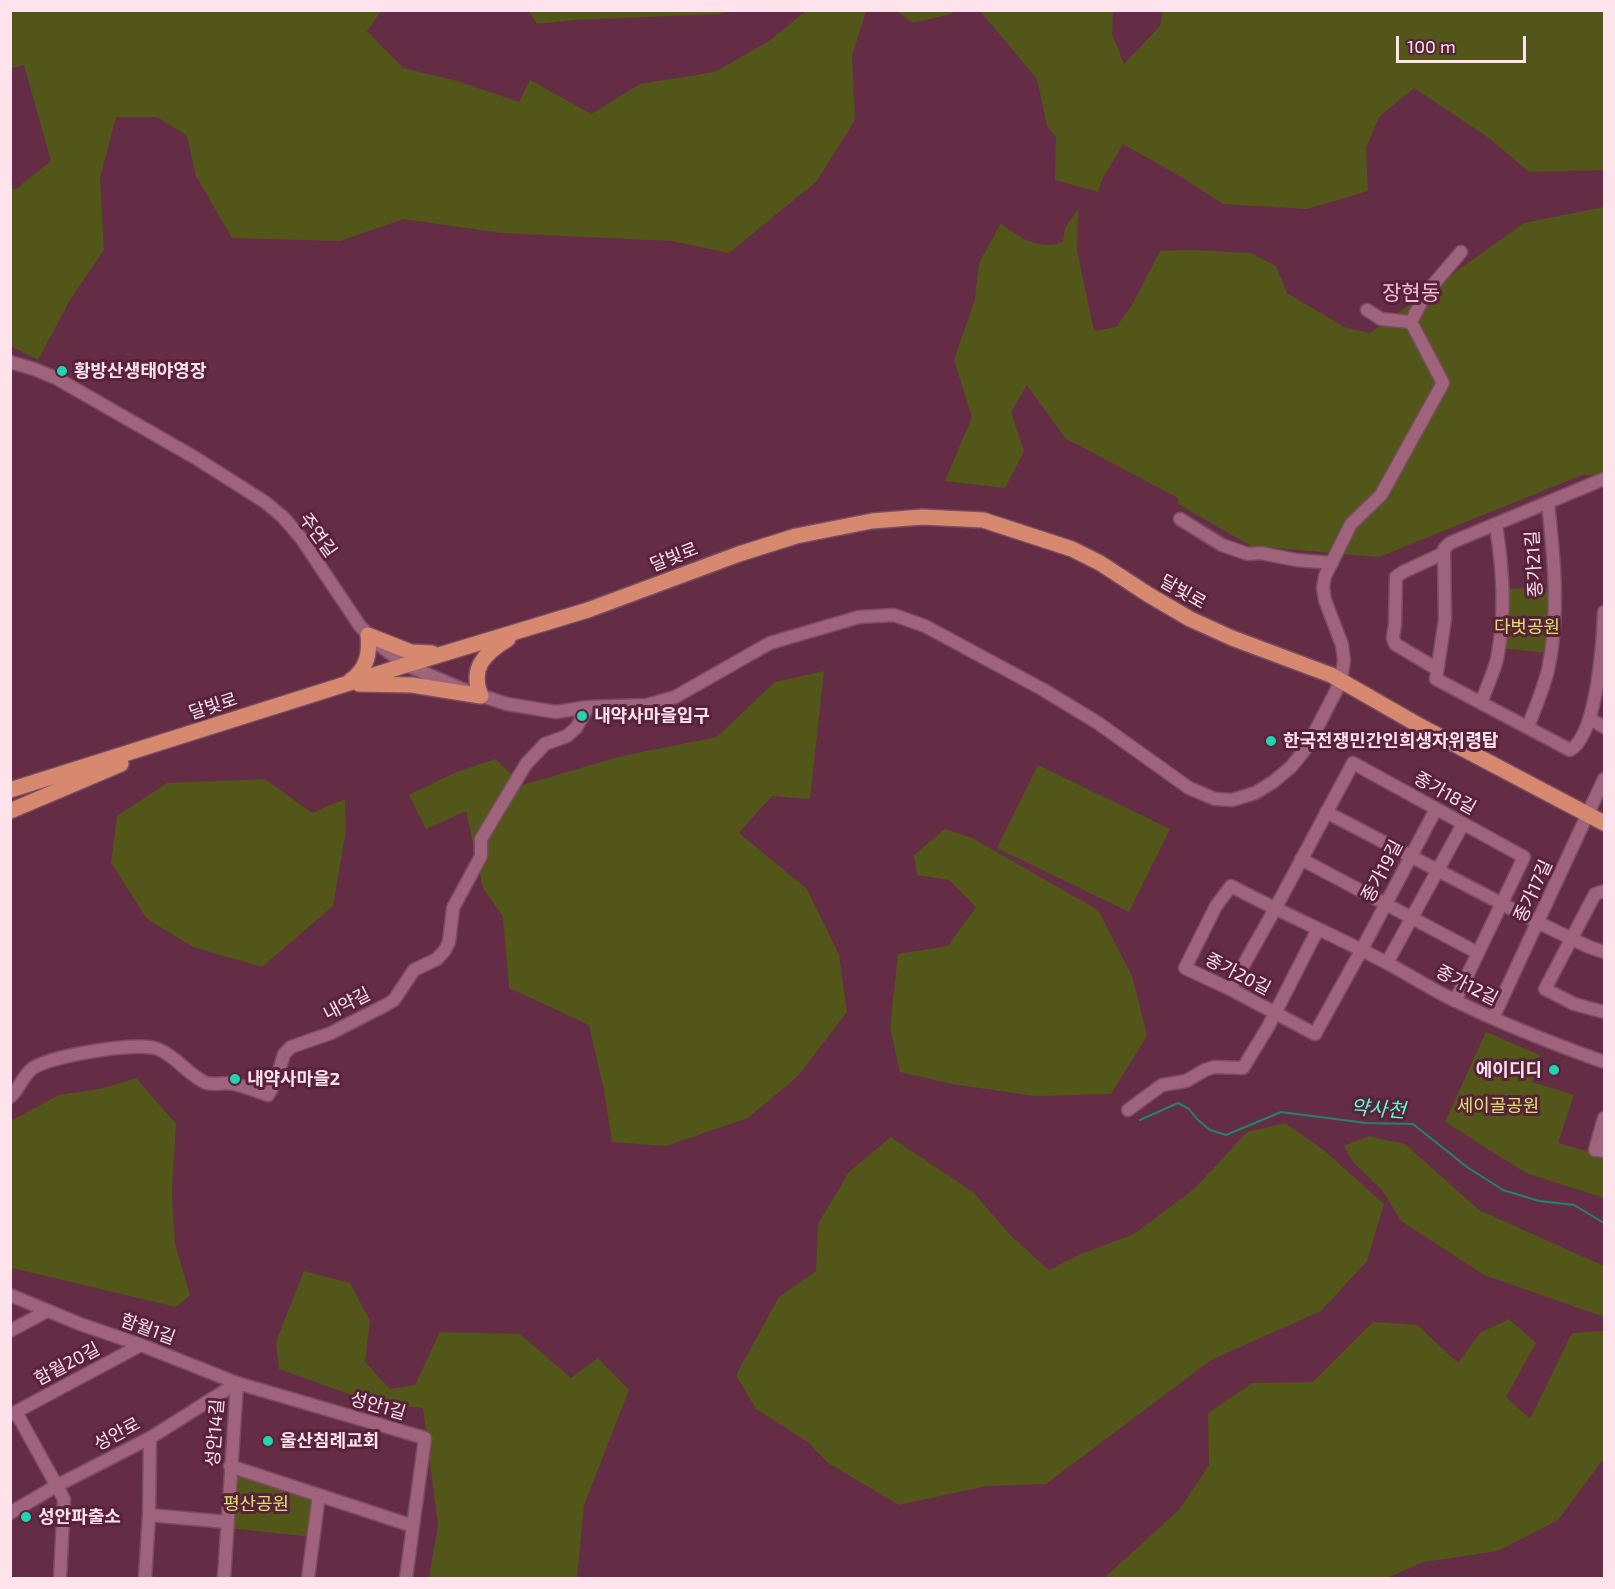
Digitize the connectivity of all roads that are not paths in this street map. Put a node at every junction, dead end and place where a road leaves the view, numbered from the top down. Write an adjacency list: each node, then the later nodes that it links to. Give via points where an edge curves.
1 (1461, 252): 3 (street, via 1426,293)
2 (1367, 310): 3 (street, via 1381,319)
3 (1411, 322): 10 (street, via 1443,383 1381,495 1352,524)
4 (10, 362): 13 (street, 주연길, via 56,378 265,502 301,538)
5 (1605, 479): 6 (street)
6 (1548, 503): 8 (street); 24 (street, 종가21길, via 1554,564 1553,634 1548,669)
7 (1180, 519): 10 (street, via 1222,545 1248,554)
8 (1496, 525): 9 (street, via 1450,543); 20 (street, 종가21길, via 1503,570 1503,613 1496,661)
9 (1444, 551): 16 (street, via 1445,619); 16 (street, via 1396,577 1395,644)
10 (1332, 563): 17 (street, via 1323,587 1342,645)
11 (1605, 612): 22 (street, via 1602,658)
12 (523, 630): 14 (main road, 달빛로); 17 (main road, 달빛로, via 739,554 818,531 898,518 983,520 1072,549 1205,627); 19 (main road, via 499,644 478,664 476,684)
13 (368, 634): 14 (main road, via 411,652); 15 (street, 주연길); 18 (main road, via 370,651 360,674)
14 (444, 653): 15 (main road, 달빛로)
15 (406, 665): 18 (main road, 달빛로); 19 (street, 주연길)
16 (1437, 669): 20 (street, via 1436,679)
17 (1341, 681): 21 (street, via 1307,747 1291,766 1274,782 1233,800 1215,799 1189,788 1098,723 1042,689 925,626 894,615 859,618 770,643 662,701 629,707); 31 (main road, 달빛로)
18 (345, 684): 19 (main road, via 412,685); 25 (main road, 달빛로)
19 (481, 696): 21 (street, 주연길, via 556,712)
20 (1481, 703): 24 (street)
21 (588, 707): 55 (street, 내약길, via 567,736 537,750 480,839 481,856 453,908 445,950 437,959 414,970 394,1000 331,1033 291,1047 284,1054 268,1095 230,1083 208,1084 167,1054 141,1046 45,1062 25,1076)
22 (1590, 719): 23 (street); 24 (street, via 1570,750)
23 (1605, 726)
24 (1528, 727)
25 (159, 743): 27 (main road, 달빛로); 29 (main road, via 112,768)
26 (1605, 779): 31 (street, 종가17길)
27 (10, 790)
28 (1436, 809): 30 (street, 종가18길, via 1353,763); 33 (street, 종가18길); 34 (street, 종가19길)
29 (10, 811)
30 (1326, 812): 34 (street); 35 (street, 종가18길)
31 (1588, 815): 32 (main road, 달빛로); 42 (street, 종가17길)
32 (1605, 823)
33 (1463, 824): 36 (street); 39 (street, 종가18길, via 1524,857)
34 (1411, 856): 36 (street); 38 (street, 종가19길)
35 (1301, 859): 38 (street); 40 (street, 종가18길)
36 (1438, 871): 39 (street); 41 (street)
37 (1605, 891): 44 (street, via 1595,894)
38 (1385, 903): 41 (street); 45 (street, 종가19길)
39 (1502, 904): 42 (street); 47 (street, 종가18길)
40 (1275, 909): 43 (street, 종가12길); 49 (street); 49 (street, 종가20길, via 1231,886 1216,906 1185,968)
41 (1412, 917): 47 (street); 48 (street)
42 (1538, 922): 44 (street); 53 (street, 종가17길)
43 (1318, 929): 45 (street, 종가12길); 52 (street)
44 (1572, 938): 46 (street); 51 (street, via 1545,989 1574,1004)
45 (1361, 951): 48 (street, 종가12길); 52 (street, 종가20길, via 1315,1034)
46 (1605, 952)
47 (1478, 953): 50 (street, 종가18길)
48 (1387, 963): 50 (street, 종가12길)
49 (1230, 989): 52 (street, 종가20길)
50 (1455, 1001): 53 (street, 종가12길)
51 (1605, 1012)
52 (1274, 1013): 56 (street, 종가20길, via 1243,1068 1214,1067 1186,1081 1162,1085)
53 (1493, 1018): 54 (street, 종가12길)
54 (1605, 1062)
55 (10, 1097)
56 (1128, 1110)
57 (1605, 1118): 58 (street, via 1595,1150)
58 (1605, 1151)
59 (10, 1295): 60 (street, 함월1길)
60 (47, 1311): 61 (street); 62 (street, 함월1길)
61 (10, 1331)
62 (141, 1344): 63 (street, 함월1길); 64 (street, 함월20길)
63 (237, 1383): 65 (street, 성안로); 66 (street, 성안14길); 72 (street, 성안1길, via 425,1438)
64 (13, 1413): 67 (street)
65 (150, 1438): 67 (street, 성안로); 70 (street)
66 (230, 1466): 68 (street); 71 (street, 성안14길)
67 (58, 1485): 69 (street, 성안로); 73 (street, via 64,1499)
68 (319, 1495): 72 (street); 76 (street)
69 (10, 1513)
70 (149, 1515): 71 (street); 74 (street)
71 (227, 1522): 75 (street, 성안14길)
72 (413, 1526): 77 (street, 성안1길)
73 (60, 1578)
74 (146, 1578)
75 (224, 1578)
76 (308, 1578)
77 (406, 1578)

